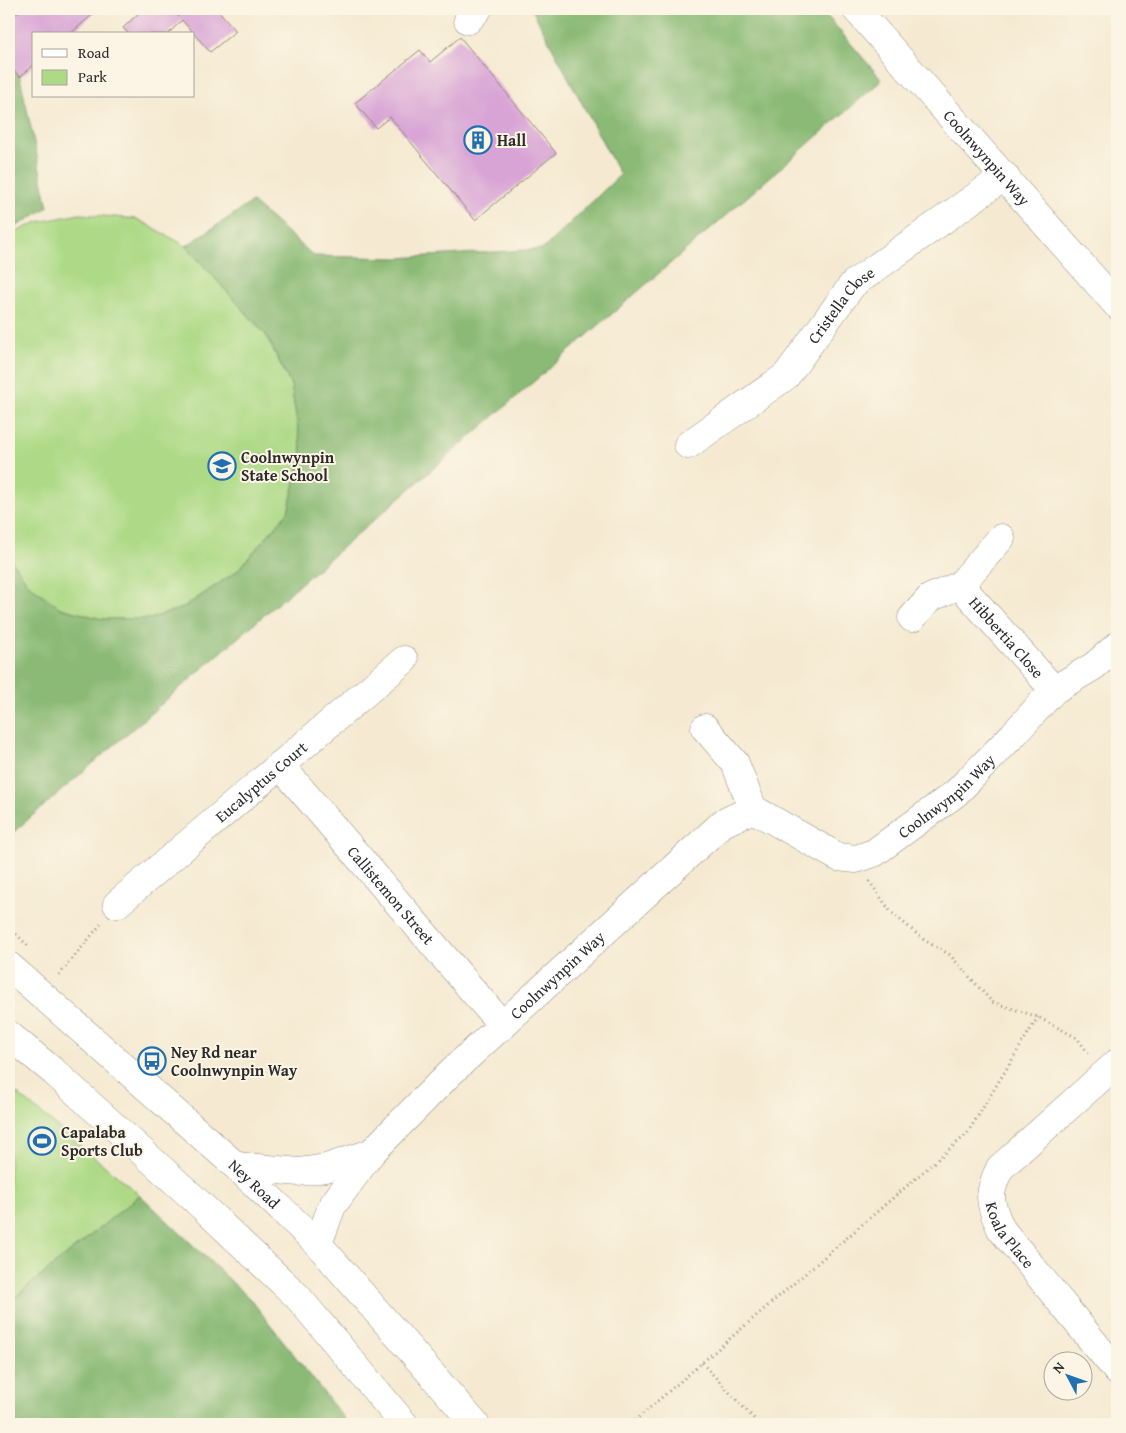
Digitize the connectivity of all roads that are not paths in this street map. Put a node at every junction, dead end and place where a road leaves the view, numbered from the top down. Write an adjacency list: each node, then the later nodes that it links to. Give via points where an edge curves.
1 (856, 9): 2 (street, Coolnwynpin Way)
2 (1005, 176): 3 (street, Coolnwynpin Way); 4 (street, Cristella Close, via 853,284 786,376)
3 (1117, 305)
4 (688, 446)
5 (1001, 538): 6 (street, Hibbertia Close)
6 (960, 585): 7 (street, Hibbertia Close, via 930,598); 10 (street, Hibbertia Close)
7 (912, 618)
8 (1117, 646): 10 (street, Coolnwynpin Way, via 1094,666)
9 (404, 660): 12 (street, Eucalyptus Court)
10 (1054, 690): 13 (street, Coolnwynpin Way, via 956,793 874,853 856,859 838,858)
11 (705, 728): 13 (street, via 735,763)
12 (280, 765): 14 (street, Eucalyptus Court); 16 (street, Callistemon Street)
13 (752, 809): 16 (street, Coolnwynpin Way, via 723,823)
14 (117, 904)
15 (9, 966): 20 (street, Ney Road)
16 (504, 1026): 19 (street, Coolnwynpin Way, via 450,1073)
17 (9, 1035): 23 (street, via 182,1188 297,1296)
18 (1111, 1068): 22 (street, Koala Place, via 1000,1168 990,1188 991,1207 1001,1229)
19 (371, 1153): 20 (street, Coolnwynpin Way, via 326,1168 299,1172); 21 (street, Coolnwynpin Way, via 332,1206)
20 (236, 1166): 21 (street, Ney Road)
21 (318, 1244): 24 (street, Ney Road)
22 (1117, 1371)
23 (404, 1424)
24 (475, 1424)

